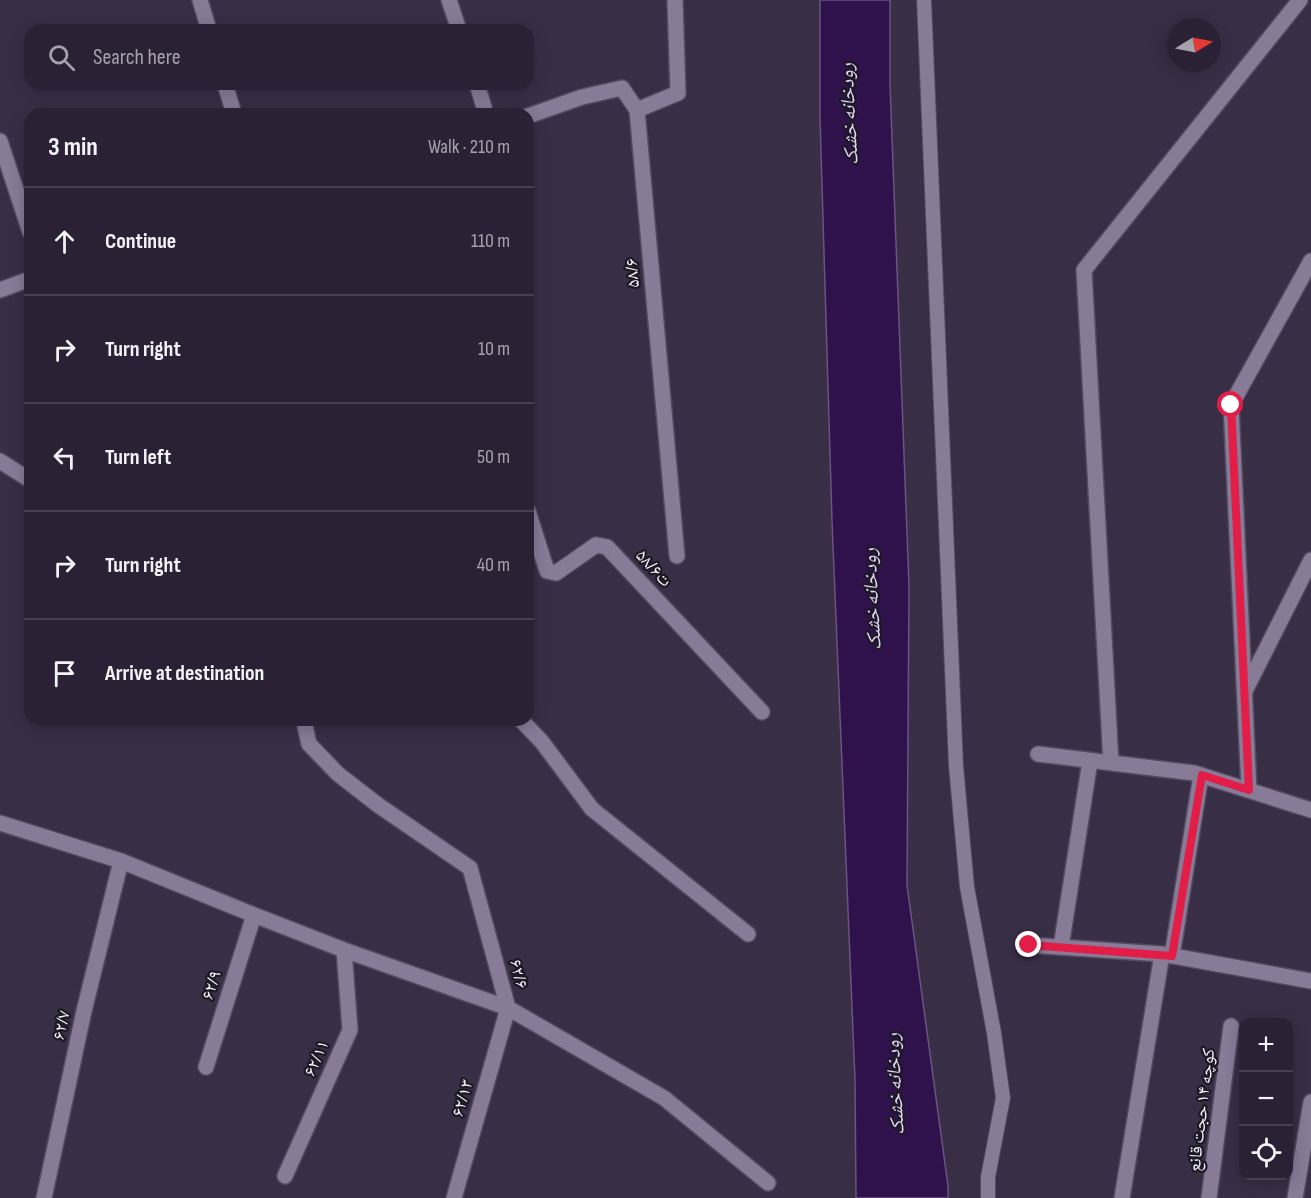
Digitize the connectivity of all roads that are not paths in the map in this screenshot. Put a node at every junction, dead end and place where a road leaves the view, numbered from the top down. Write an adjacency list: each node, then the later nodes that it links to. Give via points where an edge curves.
1 (200, 0): 6 (street)
2 (449, 0): 7 (street)
3 (675, 0): 12 (street, via 678,93)
4 (924, 0): 51 (lane, via 956,766 967,887 1003,1098 988,1177)
5 (1300, 0): 30 (street, via 1084,270)
6 (207, 24)
7 (457, 24)
8 (227, 90): 10 (street)
9 (479, 90): 11 (street)
10 (232, 108)
11 (484, 108)
12 (637, 110): 13 (street, via 622,88); 22 (street, ۵۸/۶)
13 (534, 114)
14 (0, 141): 15 (street)
15 (24, 214)
16 (1311, 261): 24 (street, via 1231,405)
17 (24, 281): 18 (street)
18 (0, 290)
19 (0, 461): 20 (street)
20 (24, 476)
21 (534, 530): 25 (street, ۵۸/۶ت, via 547,571 556,573 596,545 607,547)
22 (677, 556)
23 (1311, 560): 24 (street)
24 (1244, 692): 32 (street)
25 (762, 712)
26 (305, 726): 43 (street, ۶۲/۶, via 309,744 338,774 470,868)
27 (527, 726): 37 (street, via 592,810)
28 (1038, 754): 29 (street)
29 (1090, 760): 30 (street); 39 (street)
30 (1111, 763): 31 (street)
31 (1202, 775): 32 (street); 41 (street)
32 (1249, 790): 33 (street)
33 (1311, 810)
34 (0, 823): 35 (street)
35 (121, 861): 36 (street); 49 (street, ۶۲/۷)
36 (254, 915): 40 (street); 45 (street, ۶۲/۹)
37 (748, 934)
38 (1029, 945): 39 (street)
39 (1061, 947): 41 (street)
40 (344, 950): 43 (street); 47 (street, ۶۲/۱۱, via 350,1030)
41 (1167, 955): 42 (street); 52 (street)
42 (1311, 981)
43 (508, 1008): 48 (street, ۶۲/۶, via 664,1098); 50 (street, ۶۲/۱۳)
44 (1231, 1026): 53 (street, کوچه ۱۴ حجت قانع)
45 (206, 1067)
46 (1311, 1102): 54 (street)
47 (285, 1176)
48 (768, 1184)
49 (44, 1198)
50 (454, 1198)
51 (988, 1198)
52 (1122, 1198)
53 (1209, 1198)
54 (1295, 1198)

